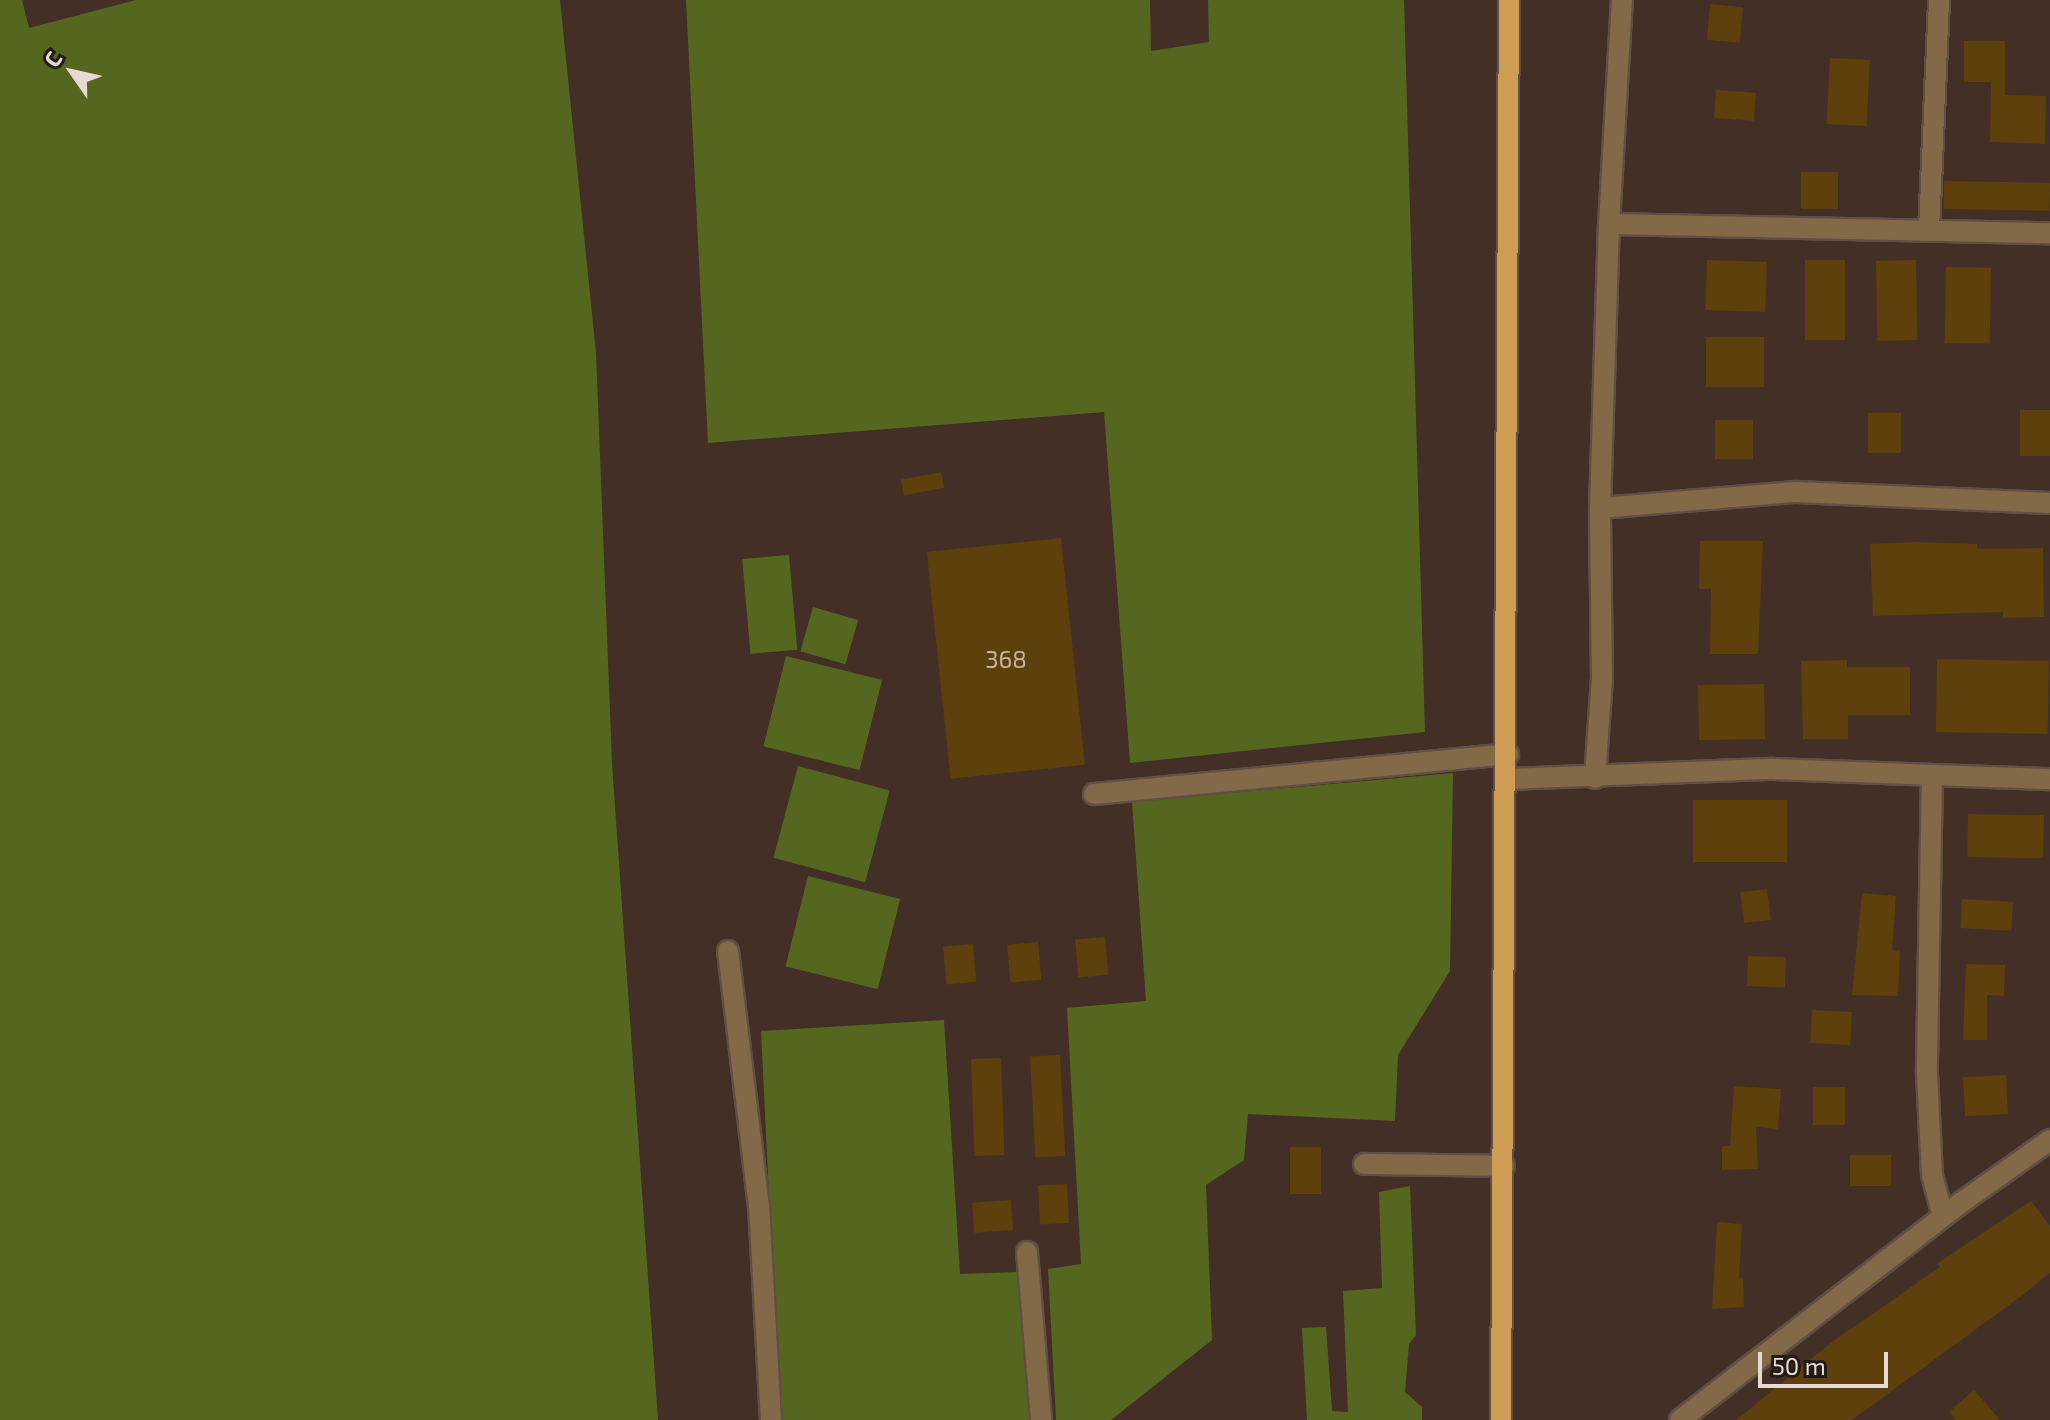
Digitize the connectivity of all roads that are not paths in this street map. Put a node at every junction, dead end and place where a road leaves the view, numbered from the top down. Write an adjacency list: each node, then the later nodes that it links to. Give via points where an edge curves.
1 (1509, 0): 9 (main road)
2 (1622, 0): 4 (lane)
3 (1939, 0): 5 (lane)
4 (1609, 224): 5 (lane); 8 (lane)
5 (1929, 230): 6 (lane)
6 (2050, 233)
7 (2050, 503): 8 (lane, via 1796,492)
8 (1600, 508): 11 (lane, via 1602,679)
9 (1508, 754): 12 (main road); 14 (lane)
10 (1932, 775): 11 (lane, via 1773,769); 13 (lane); 19 (lane, via 1927,1073 1932,1175)
11 (1595, 778): 12 (lane)
12 (1508, 779): 18 (main road)
13 (2050, 779)
14 (1094, 794)
15 (728, 951): 21 (lane, via 759,1206)
16 (2050, 1140): 19 (lane)
17 (1364, 1164): 18 (lane)
18 (1504, 1166): 23 (main road)
19 (1943, 1216): 24 (lane)
20 (1027, 1252): 22 (lane)
21 (771, 1420)
22 (1041, 1420)
23 (1501, 1420)
24 (1680, 1420)

